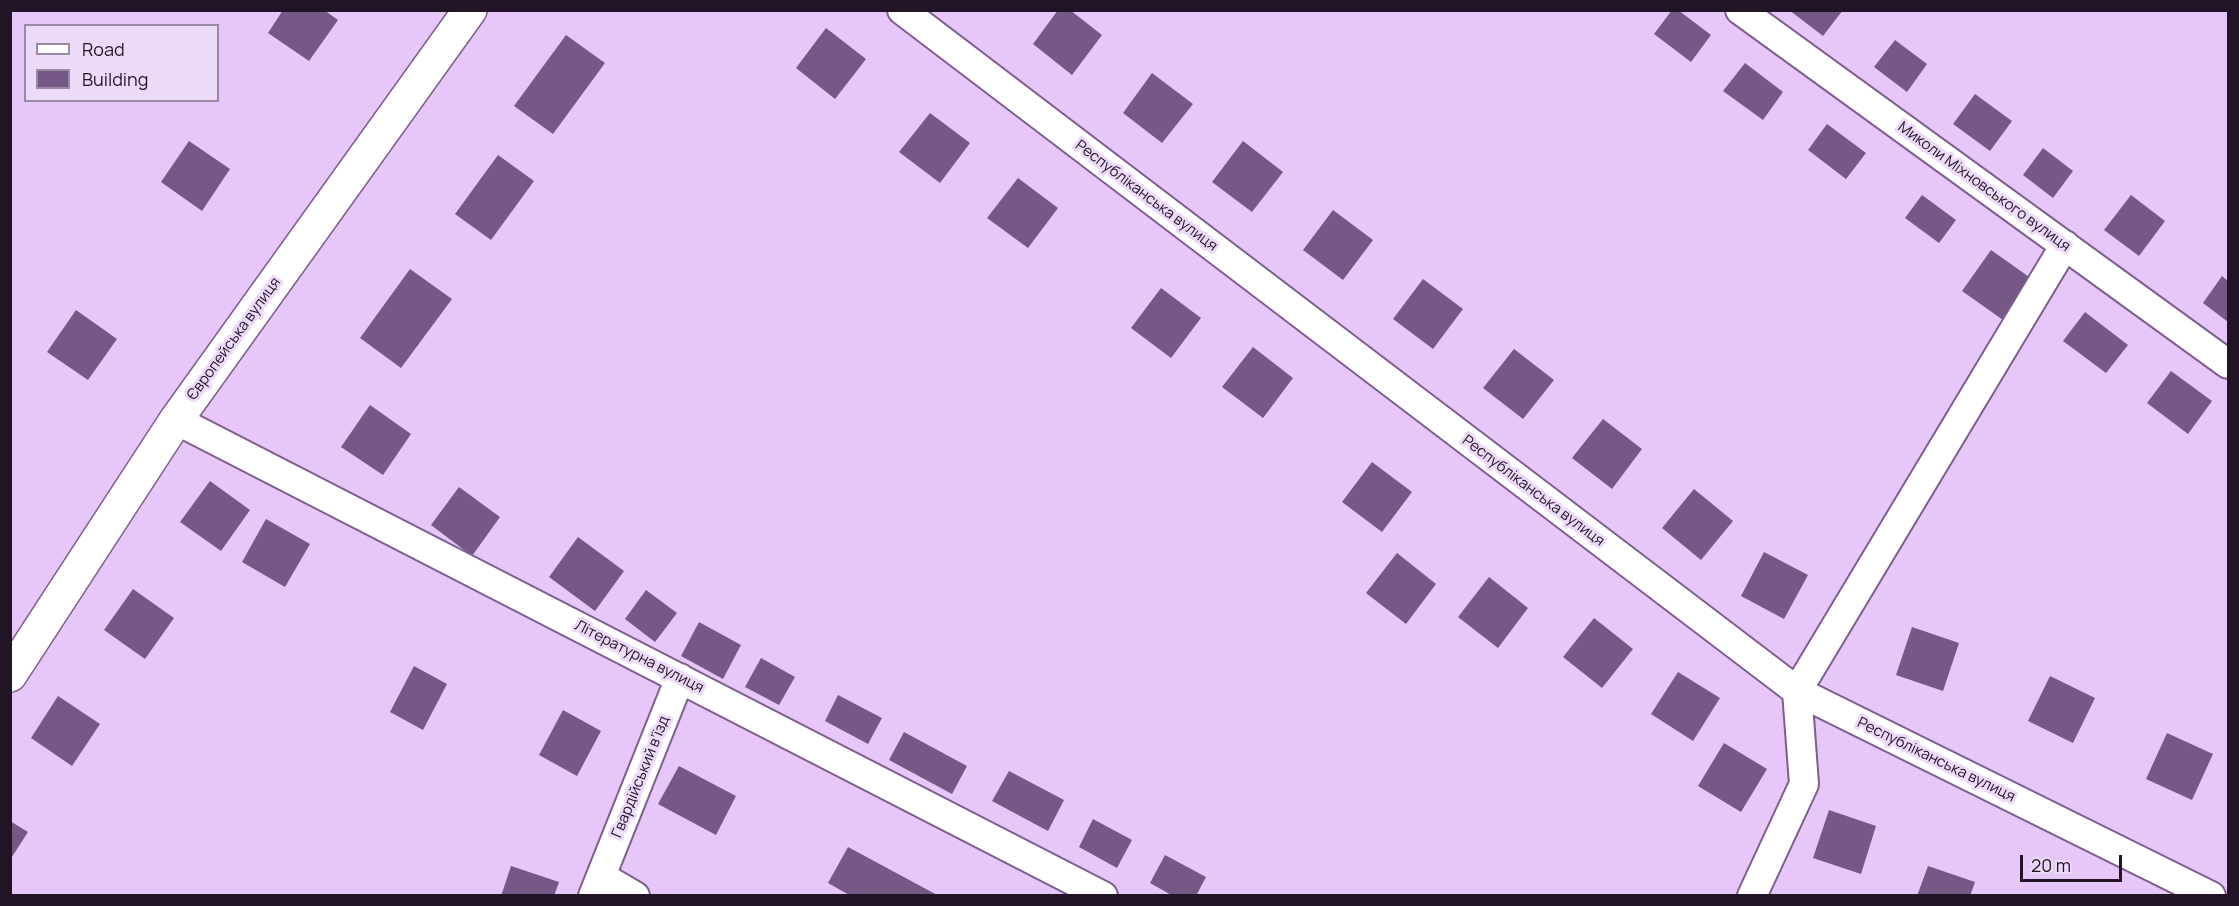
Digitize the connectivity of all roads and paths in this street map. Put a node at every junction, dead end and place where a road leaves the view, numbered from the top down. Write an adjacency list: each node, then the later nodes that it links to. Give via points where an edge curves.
1 (470, 10): 6 (street, Європейська вулиця)
2 (902, 10): 9 (street, Республіканська вулиця)
3 (1740, 10): 4 (street, Миколи Міхновського вулиця)
4 (2064, 245): 5 (street, Миколи Міхновського вулиця); 9 (street)
5 (2229, 364)
6 (176, 420): 7 (street, Європейська вулиця); 8 (street, Літературна вулиця)
7 (10, 675)
8 (680, 678): 10 (street, Гвардійський в’їзд); 12 (street, Літературна вулиця)
9 (1797, 691): 13 (street, via 1804,783); 14 (street, Республіканська вулиця)
10 (597, 886): 11 (street, Гвардійський в’їзд)
11 (635, 896)
12 (1103, 896)
13 (1752, 896)
14 (2211, 896)

